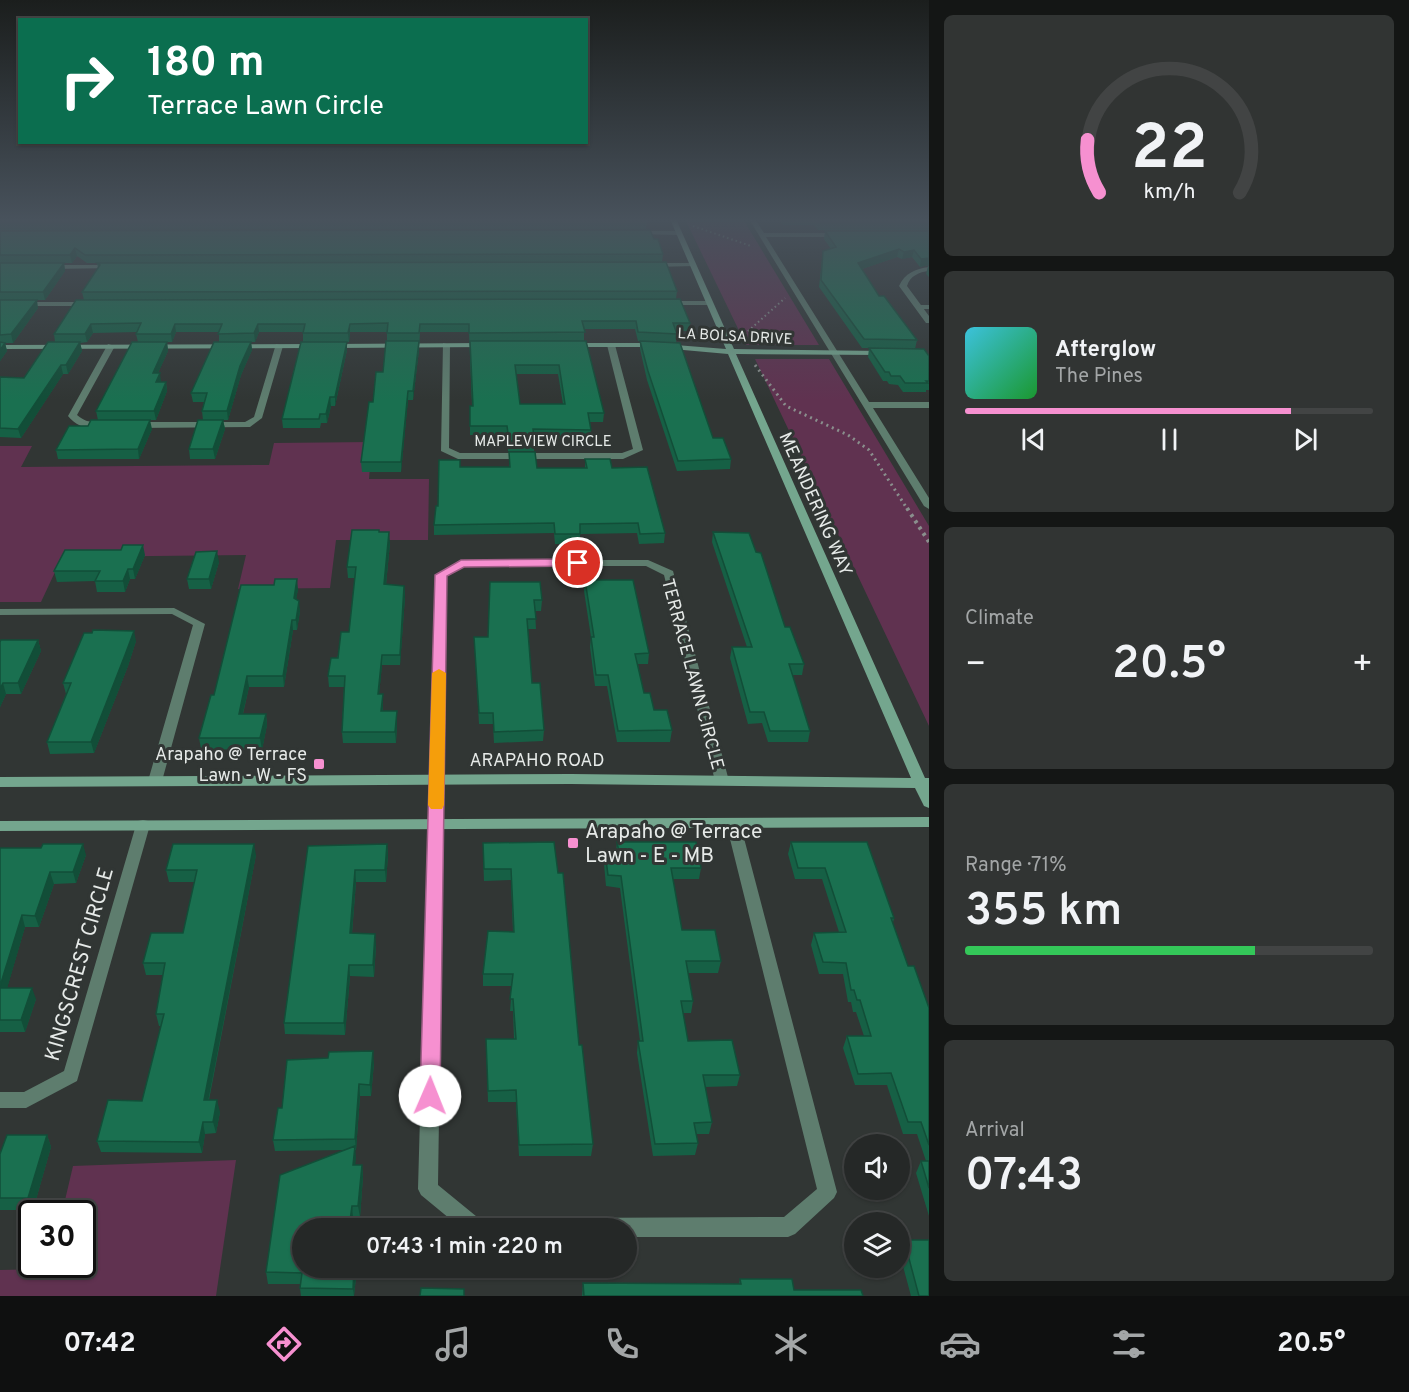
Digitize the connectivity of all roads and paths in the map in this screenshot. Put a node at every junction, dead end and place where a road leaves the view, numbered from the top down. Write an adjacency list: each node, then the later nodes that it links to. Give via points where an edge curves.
1 (699, 279): 6 (street, MEANDERING WAY)
2 (789, 279): 22 (street)
3 (905, 279): 9 (street, via 903,286)
4 (786, 293): 20 (path, via 786,298 746,333)
5 (655, 303): 6 (street)
6 (709, 303): 19 (street, MEANDERING WAY)
7 (0, 304): 8 (street)
8 (95, 304)
9 (919, 307): 10 (street); 11 (street)
10 (929, 307)
11 (929, 321)
12 (446, 345): 13 (street); 15 (street, MAPLEVIEW CIRCLE, via 444,449 458,456 623,456 638,450); 18 (street)
13 (493, 345)
14 (564, 345): 15 (street, LA BOLSA DRIVE)
15 (611, 345): 19 (street, LA BOLSA DRIVE)
16 (0, 346): 17 (street)
17 (111, 346): 18 (street); 25 (street, via 72,416 82,425)
18 (279, 346): 26 (street, via 258,418 247,425)
19 (730, 352): 20 (street, LA BOLSA DRIVE); 34 (street, MEANDERING WAY)
20 (749, 353): 22 (street, LA BOLSA DRIVE); 28 (path, via 786,406 848,435 869,450)
21 (894, 353): 22 (street, LA BOLSA DRIVE)
22 (835, 354): 23 (street)
23 (867, 405): 24 (street); 27 (street)
24 (929, 405)
25 (118, 425)
26 (129, 425)
27 (929, 506)
28 (929, 542)
29 (0, 612): 31 (street, via 174,611 200,624)
30 (437, 779): 31 (street, ARAPAHO ROAD); 32 (street, ARAPAHO ROAD); 32 (street, TERRACE LAWN CIRCLE, via 441,575 461,564 648,563 669,573); 38 (street, TERRACE LAWN CIRCLE)
31 (155, 781): 33 (street, ARAPAHO ROAD)
32 (722, 781): 34 (street, ARAPAHO ROAD)
33 (0, 782)
34 (925, 783): 35 (street, MEANDERING WAY)
35 (929, 802)
36 (929, 822): 37 (street)
37 (733, 823): 38 (street); 43 (street, via 827,1192 788,1227)
38 (436, 824): 39 (street); 42 (street, TERRACE LAWN CIRCLE, via 428,1189)
39 (143, 825): 40 (street); 41 (street, KINGSCREST CIRCLE, via 71,1076 26,1100)
40 (0, 826)
41 (0, 1100)
42 (463, 1218)
43 (637, 1228)

